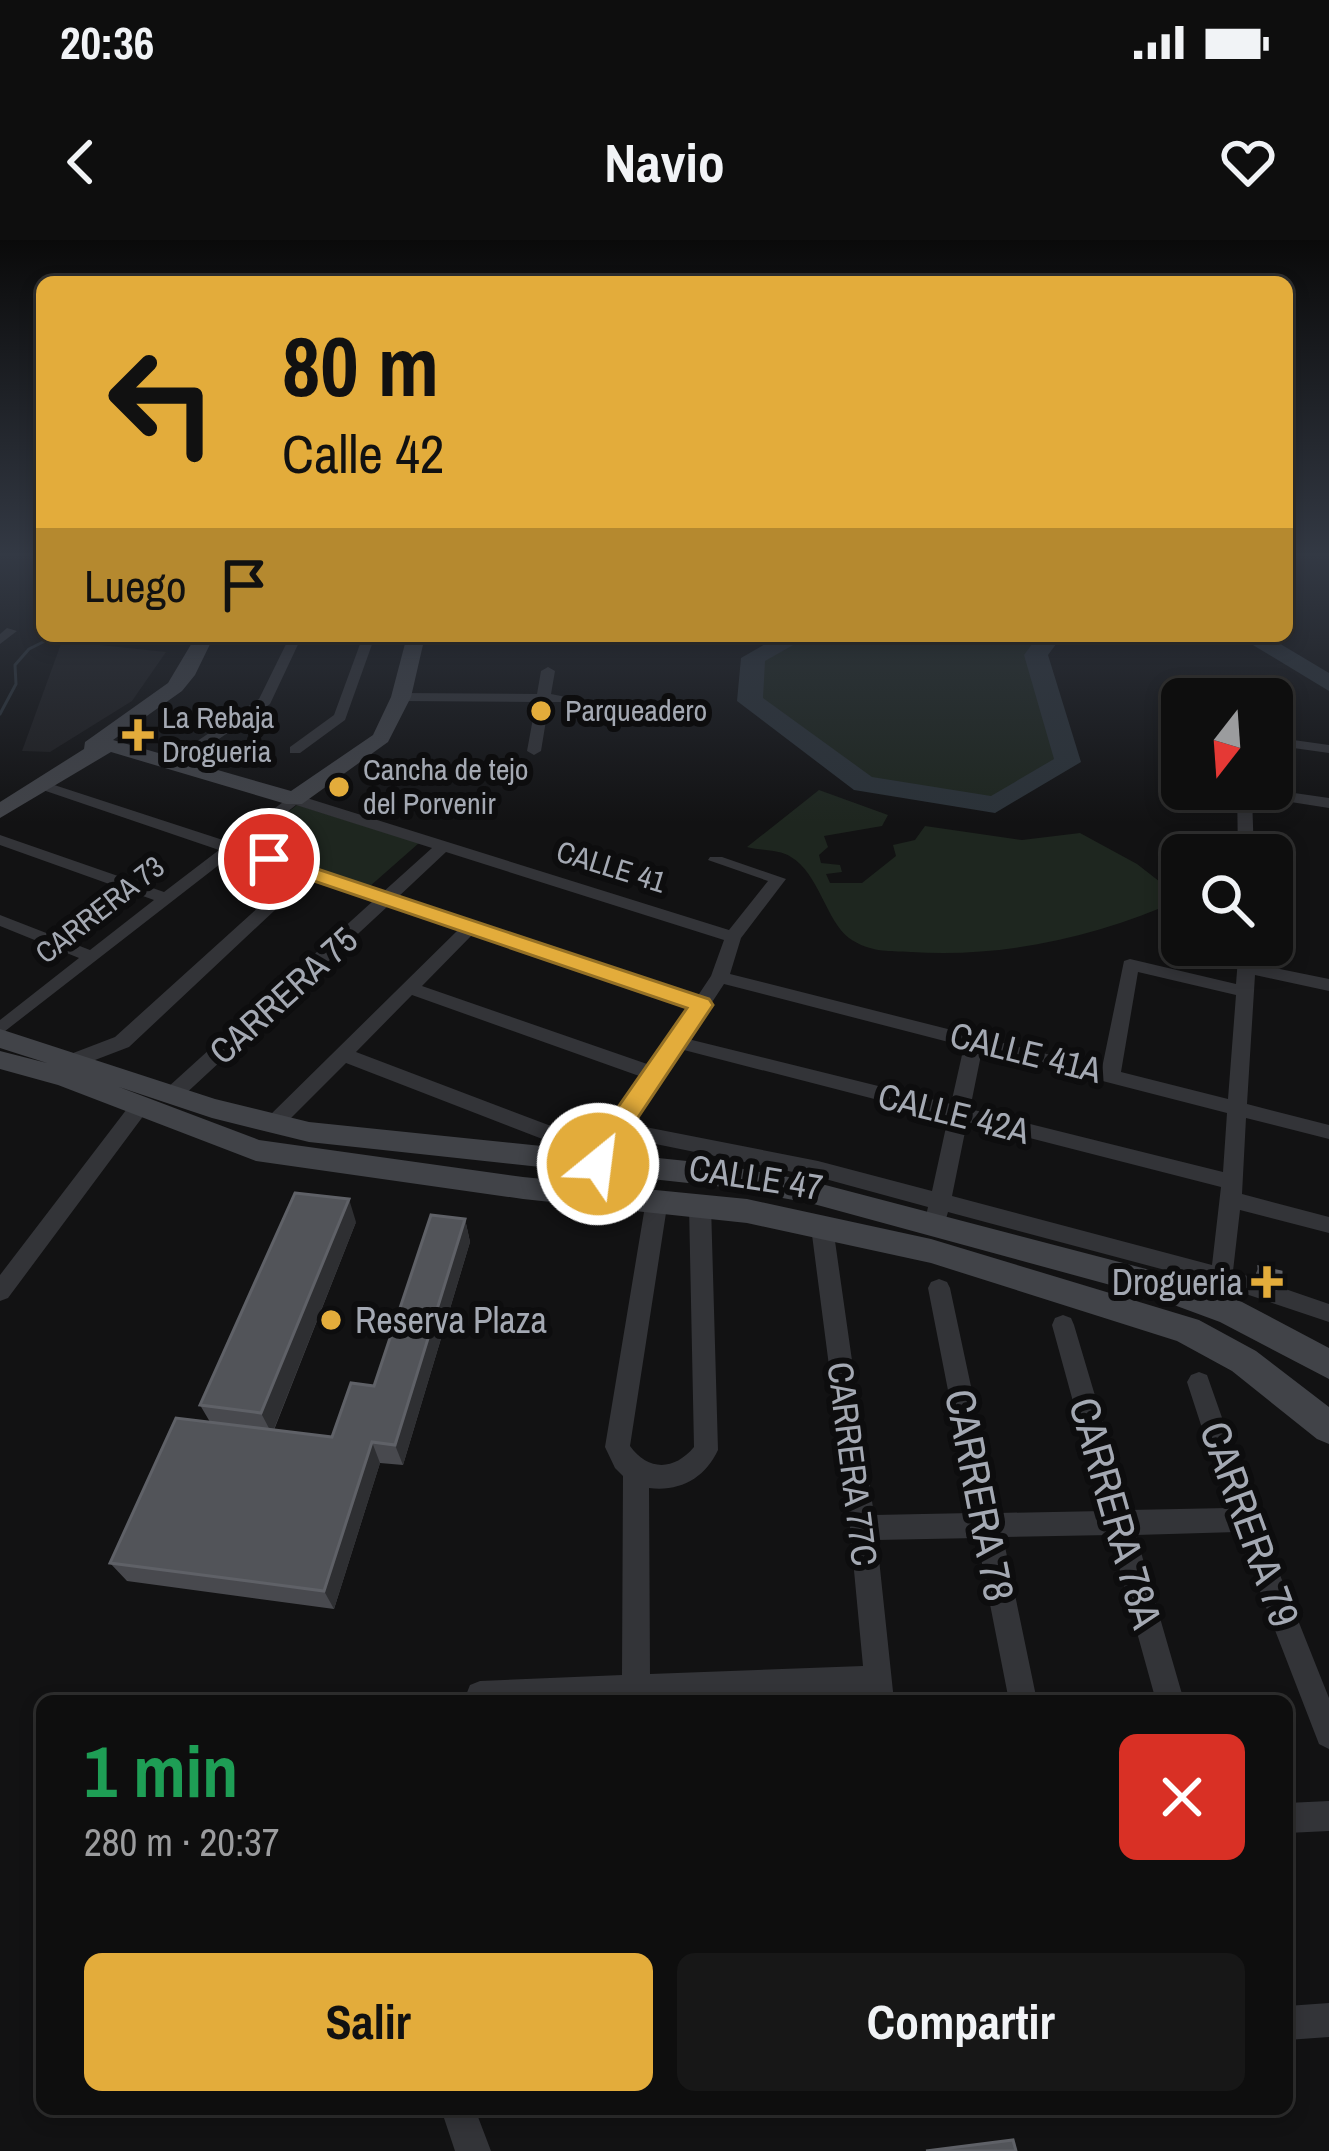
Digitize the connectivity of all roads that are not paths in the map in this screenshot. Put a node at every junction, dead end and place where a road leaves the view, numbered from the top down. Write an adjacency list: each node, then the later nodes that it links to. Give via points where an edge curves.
1 (201, 644): 9 (main road, via 186,675)
2 (292, 644): 14 (street, via 265,701)
3 (366, 644): 11 (street, via 340,717)
4 (414, 644): 6 (main road, CARRERA 73)
5 (548, 671): 7 (street)
6 (401, 697): 7 (street); 16 (main road, CARRERA 73, via 381,739)
7 (544, 698): 8 (street); 13 (street)
8 (564, 698)
9 (123, 740): 14 (main road, CALLE 41); 15 (main road); 19 (main road)
10 (1293, 744): 12 (street)
11 (295, 749)
12 (1329, 749)
13 (533, 751)
14 (176, 762): 17 (main road, CALLE 41)
15 (42, 784): 22 (main road); 24 (street)
16 (314, 784): 17 (main road); 20 (main road, CARRERA 73)
17 (269, 791): 20 (main road, CALLE 41)
18 (1293, 797): 21 (street)
19 (0, 798)
20 (294, 799): 24 (street, CARRERA 73); 25 (street, CALLE 41)
21 (1329, 803)
22 (0, 811)
23 (0, 840): 28 (street)
24 (231, 846): 27 (street); 28 (street, CARRERA 73)
25 (443, 846): 29 (street, CARRERA 75); 32 (street, CALLE 41)
26 (716, 860): 32 (street, via 778,879)
27 (307, 872): 29 (street); 48 (street, via 122,1042)
28 (164, 898): 33 (street, CARRERA 73)
29 (387, 901): 31 (street); 51 (street, CARRERA 75)
30 (0, 920): 33 (street)
31 (470, 927): 40 (street); 42 (street)
32 (733, 938): 38 (street)
33 (90, 956): 43 (street, CARRERA 73)
34 (1248, 966): 41 (street)
35 (1274, 966): 39 (street)
36 (1291, 966): 37 (street)
37 (1329, 974)
38 (720, 976): 42 (street); 44 (street, CALLE 41A)
39 (1329, 985)
40 (410, 988): 46 (street); 50 (street)
41 (1247, 992): 49 (street, via 1130,965); 52 (street)
42 (701, 1005): 45 (street)
43 (0, 1034): 48 (main road, CALLE 47)
44 (975, 1040): 49 (street, CALLE 41A); 54 (street)
45 (676, 1042): 50 (street); 54 (street, CALLE 42A)
46 (344, 1055): 55 (street); 58 (street)
47 (0, 1060): 53 (main road, CALLE 47)
48 (75, 1060): 51 (main road, CALLE 47)
49 (1111, 1073): 52 (street, CALLE 41A)
50 (654, 1074): 56 (street)
51 (174, 1093): 55 (main road, CALLE 47)
52 (1237, 1105): 57 (street, CALLE 41A); 59 (street)
53 (140, 1106): 60 (main road, CALLE 47, via 228,1141 311,1161); 66 (street)
54 (958, 1114): 59 (street, CALLE 42A); 62 (street)
55 (273, 1124): 58 (main road, CALLE 47)
56 (616, 1130): 58 (street); 62 (street, CALLE 47, via 764,1157)
57 (1329, 1132)
58 (599, 1159): 62 (main road, CALLE 47)
59 (1232, 1191): 63 (street, CALLE 42A); 67 (street)
60 (657, 1200): 61 (main road, CALLE 47); 73 (street, via 619,1422 618,1454)
61 (700, 1205): 64 (main road, CALLE 47); 73 (street, via 706,1450 693,1470 664,1478)
62 (937, 1213): 67 (main road, CALLE 47, via 1150,1283)
63 (1329, 1225)
64 (822, 1227): 72 (main road, CALLE 47, via 931,1251 1187,1330 1244,1360); 77 (street, CARRERA 77C)
65 (939, 1288): 76 (street, CARRERA 78)
66 (0, 1292)
67 (1221, 1292): 68 (street, CALLE 47); 70 (main road, CALLE 47)
68 (1329, 1313)
69 (1063, 1325): 75 (street, CARRERA 78A)
70 (1329, 1365)
71 (1199, 1382): 74 (street, CARRERA 79)
72 (1329, 1428)
73 (636, 1472): 78 (street)
74 (1245, 1520): 75 (street); 83 (street, CARRERA 79)
75 (1118, 1522): 76 (street); 82 (street, CARRERA 78A)
76 (985, 1526): 77 (street); 81 (street, CARRERA 78)
77 (863, 1528): 79 (street, CARRERA 77C)
78 (636, 1687): 79 (street); 80 (street)
79 (879, 1690)
80 (480, 1695)
81 (1022, 1695)
82 (1168, 1695)
83 (1329, 1734)
84 (1329, 1816): 85 (street)
85 (1293, 1818)
86 (1329, 2020): 87 (street)
87 (1293, 2023)
88 (460, 2115): 89 (street)
89 (473, 2151)

